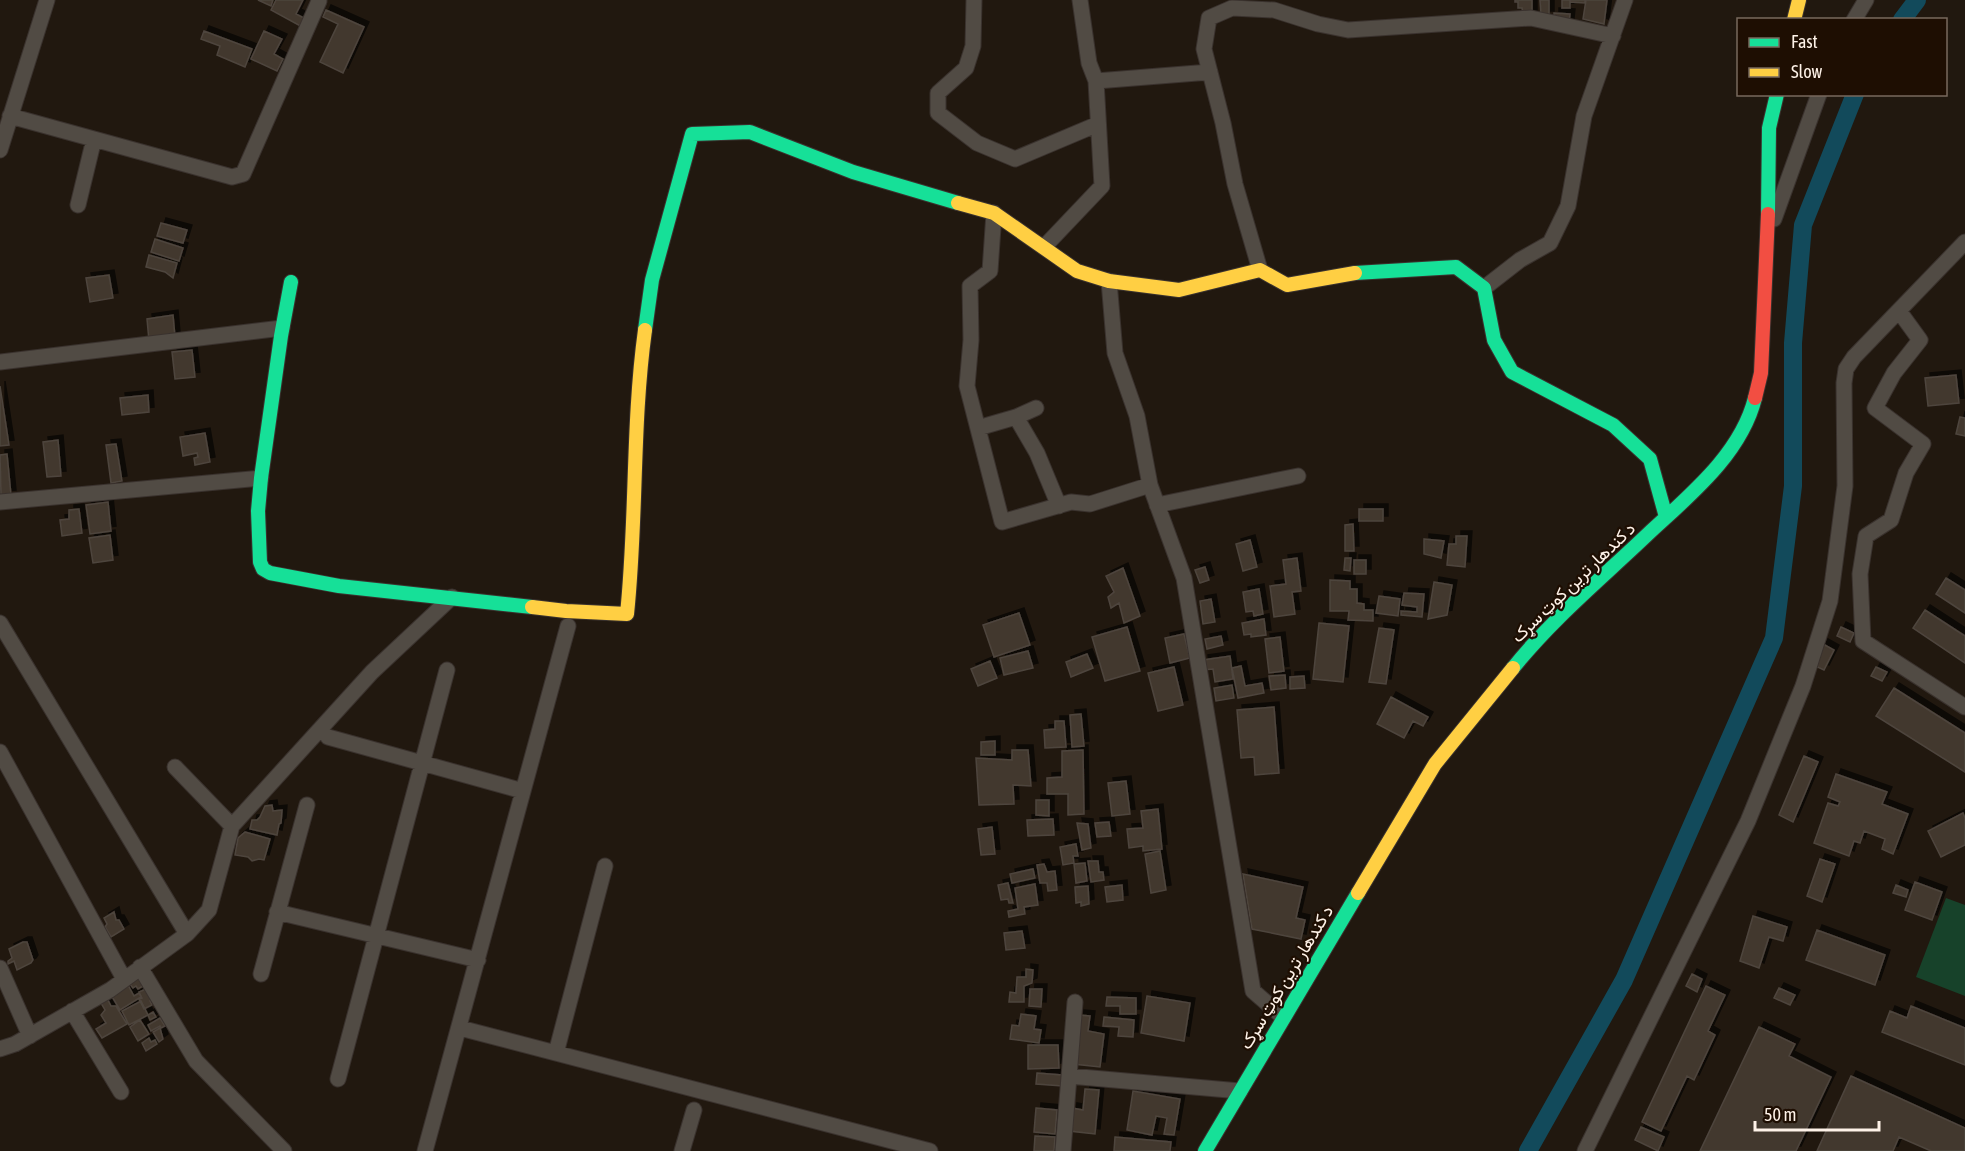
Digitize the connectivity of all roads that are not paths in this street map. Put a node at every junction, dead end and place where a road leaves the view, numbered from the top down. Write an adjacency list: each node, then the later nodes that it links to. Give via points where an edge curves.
1 (47, 0): 15 (street)
2 (974, 0): 16 (street, via 973,46 966,68 938,93 938,112 976,143 1015,159)
3 (1080, 0): 12 (street, via 1089,63)
4 (1625, 0): 10 (street)
5 (1799, 0): 8 (street)
6 (1866, 0): 9 (street)
7 (318, 1): 17 (street, via 243,174 232,177)
8 (1794, 18)
9 (1855, 18)
10 (1613, 36): 11 (street, via 1531,18 1348,30 1274,10 1232,8 1209,18 1204,49); 27 (street, via 1584,116 1568,206 1550,243)
11 (1210, 72): 12 (street); 24 (street, via 1235,184)
12 (1096, 81): 16 (street)
13 (1777, 96): 21 (street, د کندهار ترين کوټ سړک, via 1769,128)
14 (1817, 96): 21 (street)
15 (6, 124): 17 (street); 18 (street)
16 (1098, 124): 23 (street, via 1102,186)
17 (94, 139): 19 (street)
18 (0, 150)
19 (78, 205)
20 (994, 213): 23 (street); 33 (street, via 990,271 970,286 967,386); 41 (street, via 853,172 750,132 692,134 652,280 639,375 633,558 627,614)
21 (1768, 236): 40 (street, د کندهار ترين کوټ سړک, via 1761,373 1751,414 1726,457)
22 (1965, 242): 28 (street)
23 (1044, 248): 25 (street, via 1077,271)
24 (1260, 270): 25 (street, via 1179,290); 27 (street, via 1287,285 1348,273 1456,267)
25 (1109, 281): 36 (street, via 1115,353 1137,416)
26 (291, 282): 29 (street)
27 (1484, 288): 40 (street, via 1494,340 1512,372 1613,425 1650,459)
28 (1899, 311): 45 (street, via 1920,340 1894,373 1875,408 1923,444 1906,473 1891,520 1866,536 1860,574 1863,641); 80 (street, via 1846,369 1845,486 1830,601 1803,686 1748,821)
29 (282, 328): 30 (street); 35 (street)
30 (0, 362)
31 (1036, 408): 32 (street)
32 (1016, 417): 33 (street); 39 (street, via 1037,453)
33 (978, 428): 39 (street, via 1002,522)
34 (1298, 476): 38 (street)
35 (261, 478): 37 (street); 41 (street, via 258,511 263,569 339,586)
36 (1150, 485): 38 (street); 39 (street, via 1090,504 1071,502)
37 (0, 502)
38 (1157, 505): 64 (street, via 1184,578 1253,991)
39 (1059, 506)
40 (1666, 517): 64 (street, د کندهار ترين کوټ سړک, via 1536,639 1435,764)
41 (452, 597): 52 (street, via 372,672)
42 (0, 623): 55 (street)
43 (568, 626): 50 (street)
44 (447, 670): 48 (street)
45 (1965, 707)
46 (328, 738): 48 (street)
47 (0, 752): 61 (street)
48 (423, 763): 50 (street); 56 (street)
49 (175, 767): 52 (street)
50 (523, 791): 57 (street)
51 (307, 805): 54 (street)
52 (232, 826): 55 (street, via 209,910)
53 (605, 866): 68 (street)
54 (278, 912): 56 (street); 60 (street)
55 (187, 934): 58 (street)
56 (376, 936): 57 (street); 70 (street)
57 (478, 960): 65 (street)
58 (140, 967): 61 (street); 74 (street, via 196,1061)
59 (0, 968): 66 (street)
60 (261, 974)
61 (124, 979): 63 (street)
62 (1075, 1002): 69 (street)
63 (72, 1011): 66 (street); 72 (street)
64 (1283, 1017): 71 (street, د کندهار ترين کوټ سړک)
65 (460, 1028): 68 (street); 75 (street)
66 (30, 1036): 67 (street)
67 (0, 1049)
68 (556, 1053): 77 (street)
69 (1069, 1076): 71 (street); 78 (street)
70 (338, 1079)
71 (1240, 1091): 79 (street, د کندهار ترين کوټ سړک)
72 (121, 1092)
73 (693, 1110): 76 (street)
74 (284, 1151)
75 (425, 1151)
76 (682, 1151)
77 (930, 1151)
78 (1063, 1151)
79 (1205, 1151)
80 (1585, 1151)

